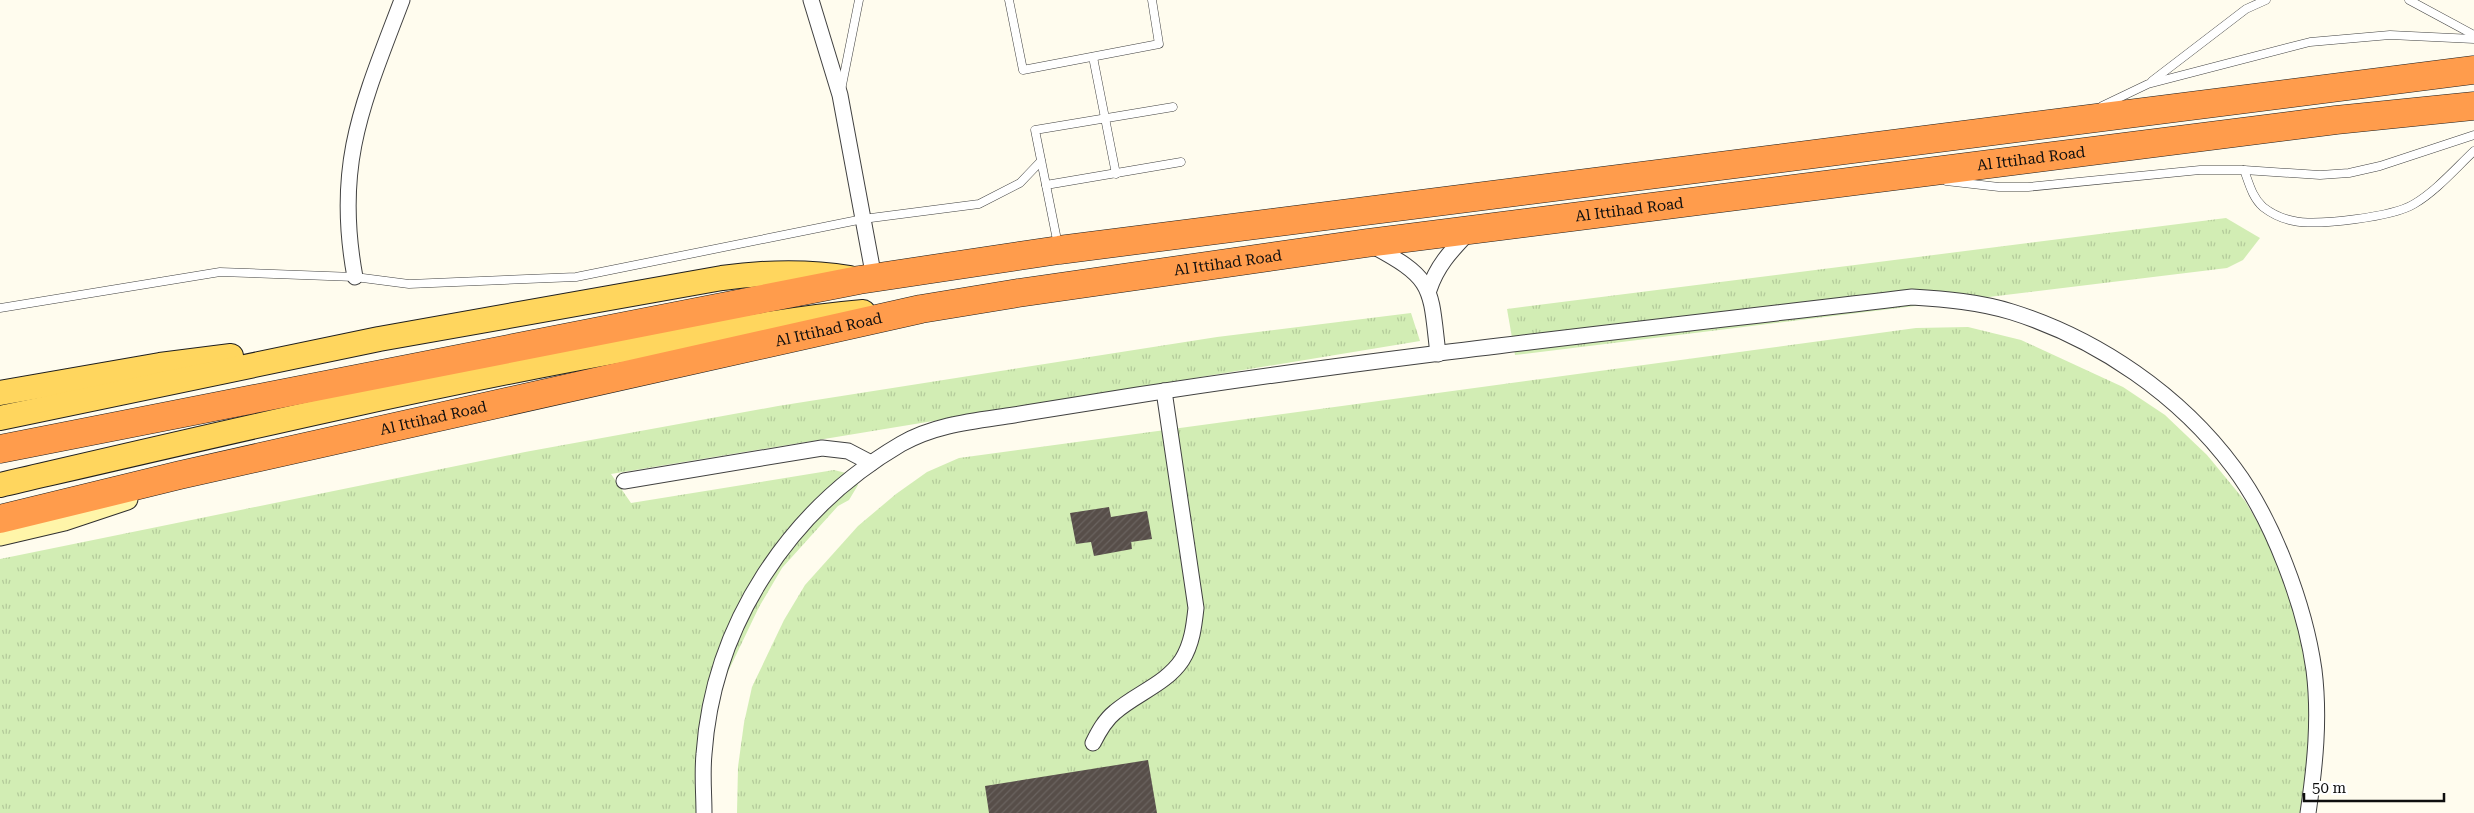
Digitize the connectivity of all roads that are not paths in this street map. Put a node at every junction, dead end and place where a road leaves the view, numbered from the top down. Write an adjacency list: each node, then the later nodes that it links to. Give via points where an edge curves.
1 (402, 0): 29 (street, via 364,100 352,150 347,218)
2 (811, 0): 12 (street)
3 (859, 0): 12 (lane)
4 (1009, 0): 9 (lane, via 1024,70)
5 (1152, 0): 9 (lane, via 1159,44)
6 (2266, 0): 11 (lane, via 2246,9)
7 (2409, 0): 8 (lane)
8 (2474, 37): 11 (lane, via 2390,35 2310,42)
9 (1093, 57): 15 (lane)
10 (2474, 70): 16 (highway, Al Ittihad Road)
11 (2148, 84): 16 (lane)
12 (840, 95): 25 (street)
13 (2474, 106): 22 (highway, Al Ittihad Road, via 2336,120)
14 (1173, 107): 15 (lane)
15 (1105, 119): 19 (lane, via 1035,130); 23 (lane)
16 (2070, 122): 28 (highway, Al Ittihad Road)
17 (2474, 135): 21 (lane, via 2380,166 2349,172 2292,175)
18 (2474, 151): 21 (lane, via 2423,198 2404,209 2383,216 2308,223 2284,219 2262,206 2254,197)
19 (1041, 161): 24 (lane); 25 (lane, via 1020,183 979,204)
20 (1181, 162): 23 (lane)
21 (2244, 170): 22 (lane, via 2200,170 2028,187 1942,180)
22 (1915, 173): 26 (highway, Al Ittihad Road)
23 (1116, 174): 24 (lane)
24 (1046, 186): 28 (lane)
25 (863, 219): 29 (lane, via 576,277 409,284); 30 (street)
26 (1472, 229): 27 (highway, Al Ittihad Road); 31 (street, via 1444,258)
27 (1367, 243): 31 (street, via 1406,265); 33 (highway, Al Ittihad Road)
28 (1059, 250): 30 (highway, Al Ittihad Road)
29 (355, 277): 32 (lane, via 220,272)
30 (866, 279): 34 (main road, via 794,272 758,273); 39 (highway, Al Ittihad Road, via 542,340)
31 (1429, 290): 35 (street)
32 (0, 308)
33 (921, 309): 41 (highway, Al Ittihad Road); 43 (main road, via 797,319 538,366)
34 (379, 339): 37 (main road, via 160,365); 38 (main road)
35 (1438, 354): 36 (street); 48 (street, via 1912,297 1954,300 2010,312 2084,341 2130,369 2202,431 2235,468 2266,522 2304,620 2314,670 2317,722)
36 (1164, 391): 40 (street, via 941,426 905,442); 46 (street, via 1196,608 1194,632 1182,659 1162,681 1114,712)
37 (0, 393)
38 (0, 418)
39 (0, 449)
40 (871, 463): 42 (street, via 848,451 822,448); 47 (street, via 838,490 775,556 751,593 732,632 710,709 704,754)
41 (180, 475): 44 (highway, Al Ittihad Road); 45 (street, via 95,511)
42 (624, 481)
43 (0, 485)
44 (0, 518)
45 (0, 535)
46 (1093, 743)
47 (704, 813)
48 (2308, 813)

